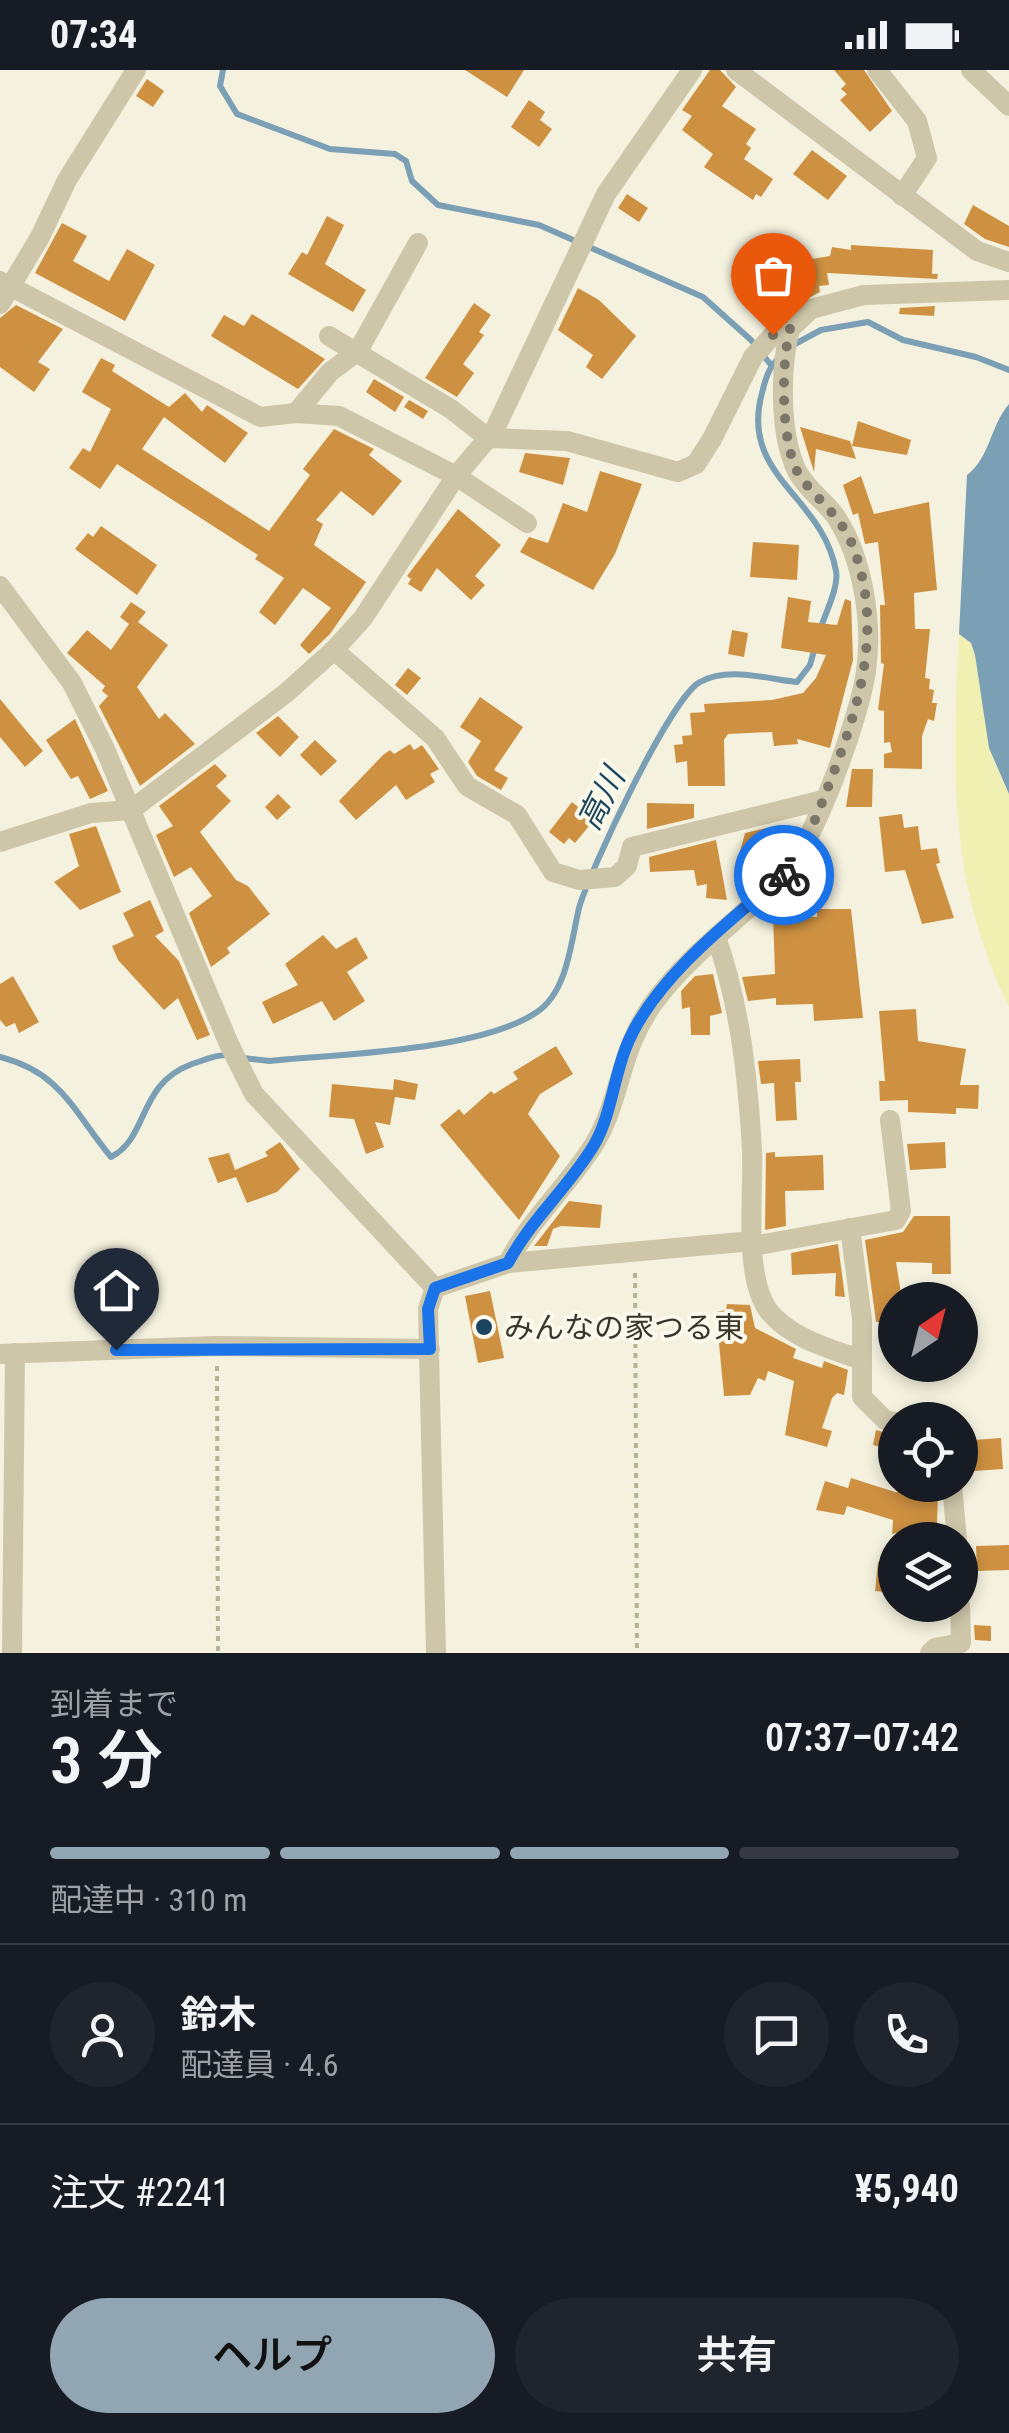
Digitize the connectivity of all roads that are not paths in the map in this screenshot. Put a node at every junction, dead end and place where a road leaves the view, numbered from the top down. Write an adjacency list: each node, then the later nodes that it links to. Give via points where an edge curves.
1 (136, 70): 11 (street)
2 (692, 70): 16 (street, via 606,194)
3 (736, 70): 7 (street)
4 (971, 70): 6 (street)
5 (889, 74): 7 (street, via 916,121 927,158)
6 (1009, 106)
7 (902, 196): 9 (street, via 977,251)
8 (418, 242): 14 (street)
9 (1009, 262)
10 (1009, 290): 13 (street, via 864,295 811,309)
11 (4, 291): 15 (street, via 260,417)
12 (329, 336): 14 (street)
13 (788, 343): 16 (street, via 773,335 753,356 712,440 687,470 663,470 567,441); 21 (street, via 789,450 799,475 852,544 866,625 867,668 856,715)
14 (358, 351): 15 (street); 16 (street)
15 (296, 413): 17 (street, via 339,416)
16 (488, 438): 17 (street)
17 (456, 476): 18 (street); 20 (street, via 363,618)
18 (527, 523)
19 (0, 586): 22 (street, via 72,684)
20 (334, 650): 21 (street, via 435,738 467,786 517,815 544,864 560,876 616,877 632,847); 22 (street)
21 (823, 800): 24 (street, via 786,872)
22 (131, 810): 23 (street, via 91,813); 29 (street, via 238,1067 275,1118)
23 (0, 842)
24 (716, 937): 27 (street, via 744,1063); 28 (street, via 653,1002 626,1048 593,1146 522,1235)
25 (890, 1120): 26 (street, via 900,1216)
26 (850, 1228): 27 (street); 32 (street)
27 (753, 1244): 28 (street); 32 (street, via 768,1310 810,1342)
28 (508, 1263): 29 (street)
29 (435, 1288): 30 (street, via 428,1309)
30 (430, 1349): 31 (street, via 216,1346); 36 (street)
31 (8, 1354): 35 (street)
32 (862, 1360): 33 (street, via 862,1397)
33 (878, 1413)
34 (960, 1622): 37 (street, via 961,1643)
35 (12, 1653)
36 (436, 1653)
37 (930, 1653)

